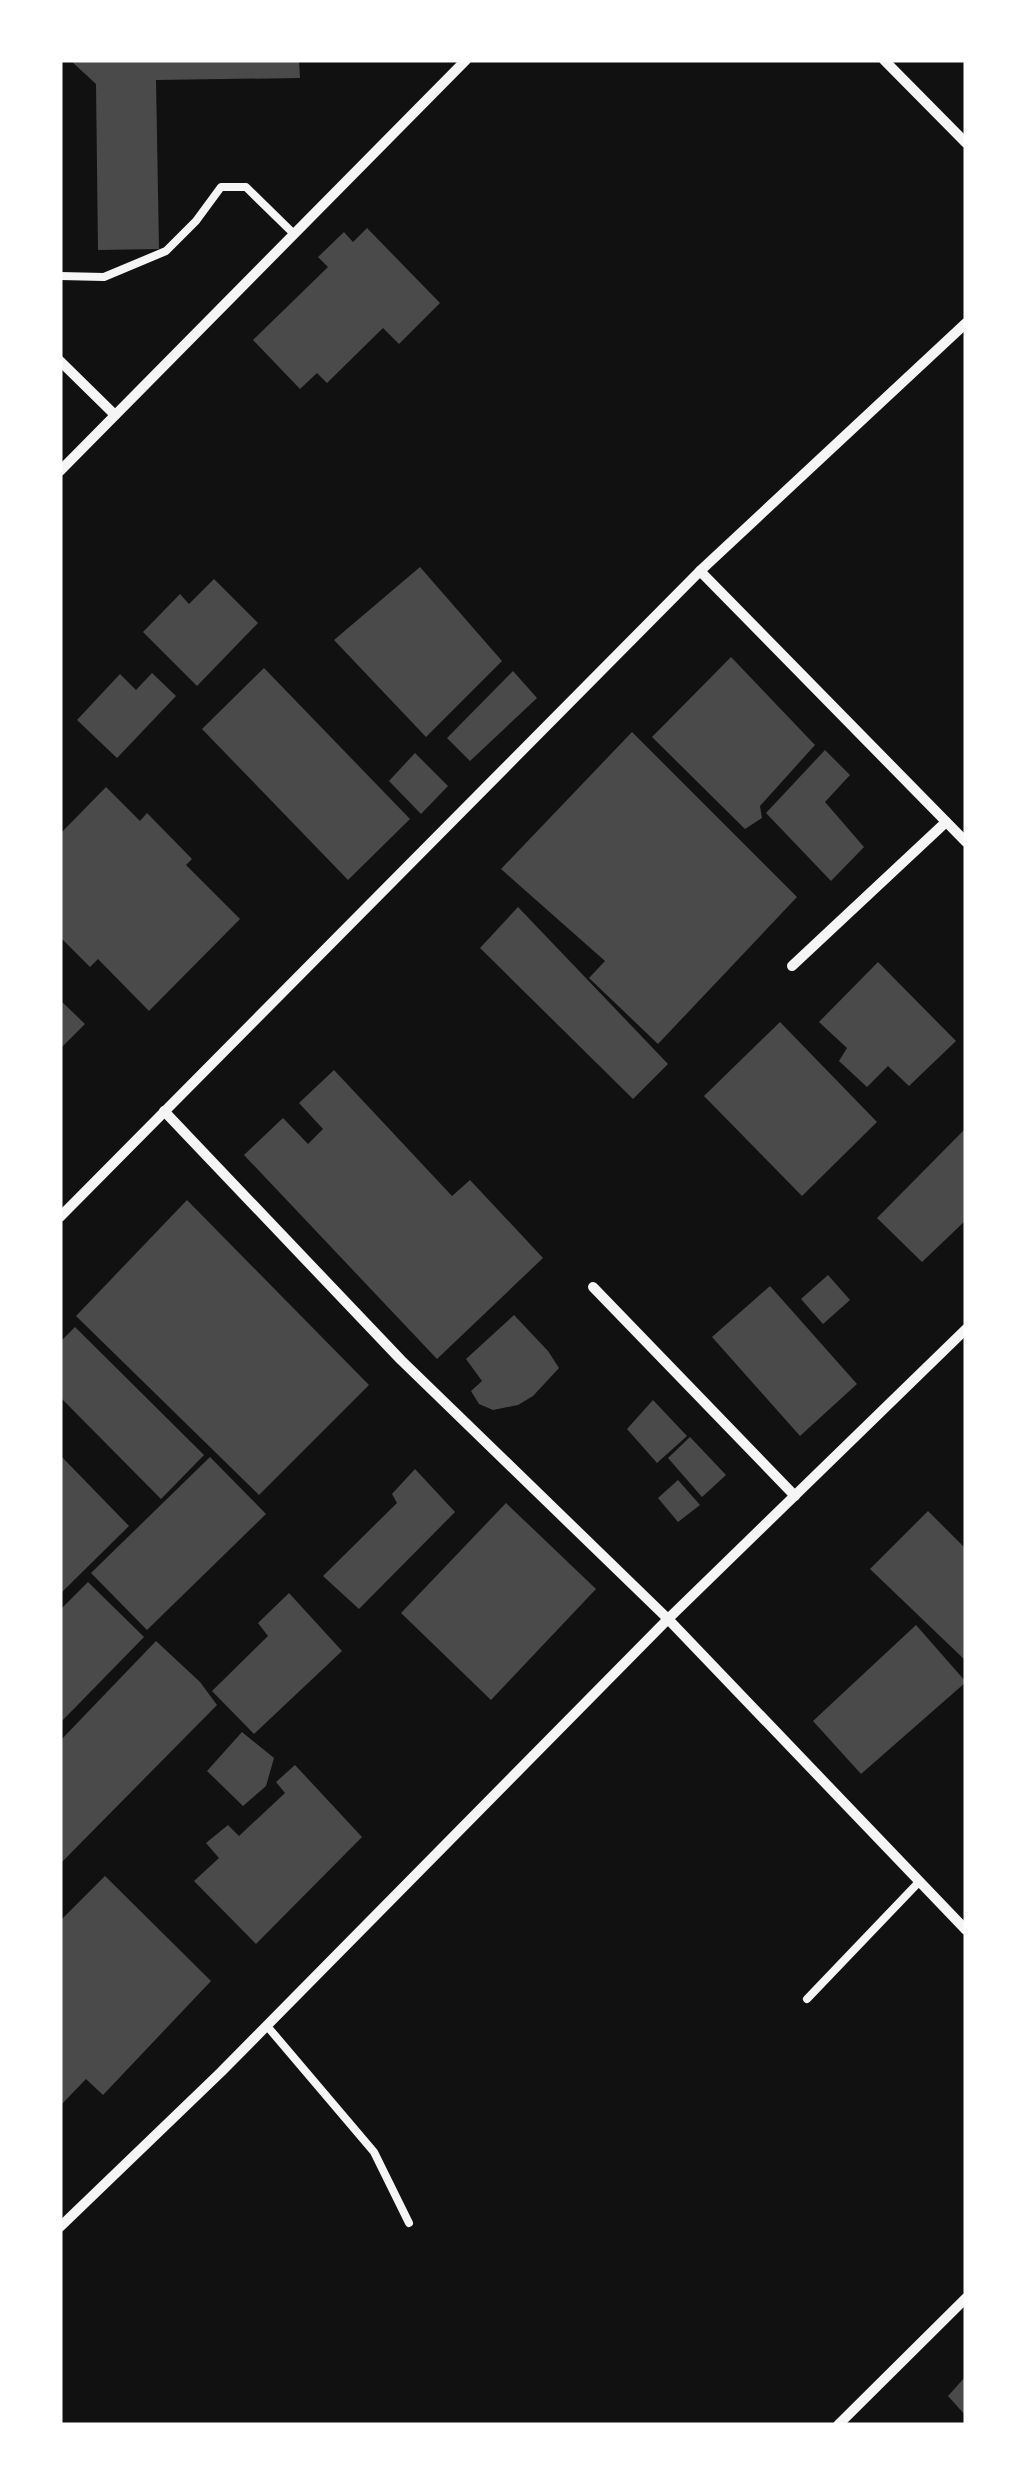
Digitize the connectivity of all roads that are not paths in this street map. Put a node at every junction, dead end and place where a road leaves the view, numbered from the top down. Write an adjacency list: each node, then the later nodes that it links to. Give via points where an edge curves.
1 (466, 60): 4 (street)
2 (884, 60): 3 (street)
3 (966, 143)
4 (294, 234): 5 (lane, via 246,187 221,187 166,251 104,277); 8 (street)
5 (60, 276)
6 (966, 323): 10 (street)
7 (60, 360): 8 (street)
8 (115, 415): 9 (street)
9 (60, 471)
10 (700, 571): 11 (street); 14 (street)
11 (946, 822): 12 (street); 13 (street)
12 (966, 842)
13 (792, 966)
14 (164, 1111): 15 (street); 19 (street, via 400,1360)
15 (60, 1217)
16 (592, 1287): 18 (street)
17 (966, 1330): 18 (street)
18 (795, 1496): 19 (street)
19 (668, 1619): 20 (street); 23 (street)
20 (918, 1882): 21 (street); 22 (lane)
21 (966, 1930)
22 (807, 1999)
23 (268, 2026): 24 (lane, via 374,2152); 25 (street)
24 (408, 2223)
25 (60, 2227)
26 (966, 2298): 27 (street)
27 (838, 2425)

